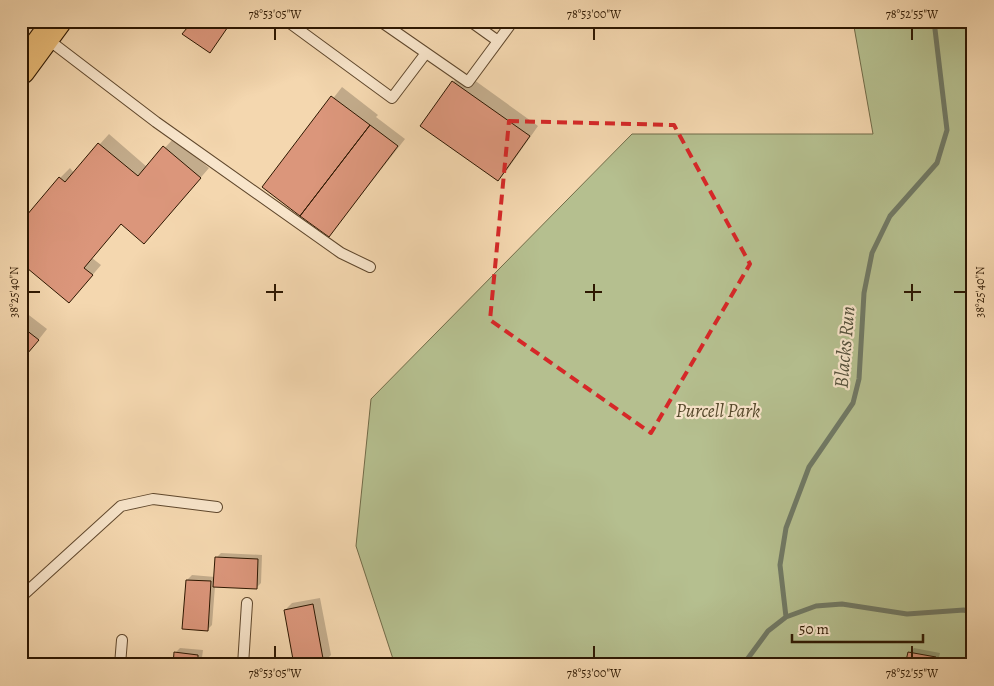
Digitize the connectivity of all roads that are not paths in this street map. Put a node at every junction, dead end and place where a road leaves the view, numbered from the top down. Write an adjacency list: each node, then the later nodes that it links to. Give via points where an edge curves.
1 (287, 21): 7 (lane, via 392,98)
2 (380, 21): 7 (lane)
3 (470, 21): 6 (lane)
4 (513, 21): 6 (lane)
5 (51, 29): 8 (main road); 9 (lane, via 156,122 341,253)
6 (498, 41): 7 (lane, via 468,82)
7 (426, 53)
8 (21, 70)
9 (370, 267)
10 (217, 506): 11 (lane, via 154,499 121,506)
11 (21, 597)
12 (247, 603): 15 (lane)
13 (122, 640): 14 (lane)
14 (120, 665)
15 (243, 665)

